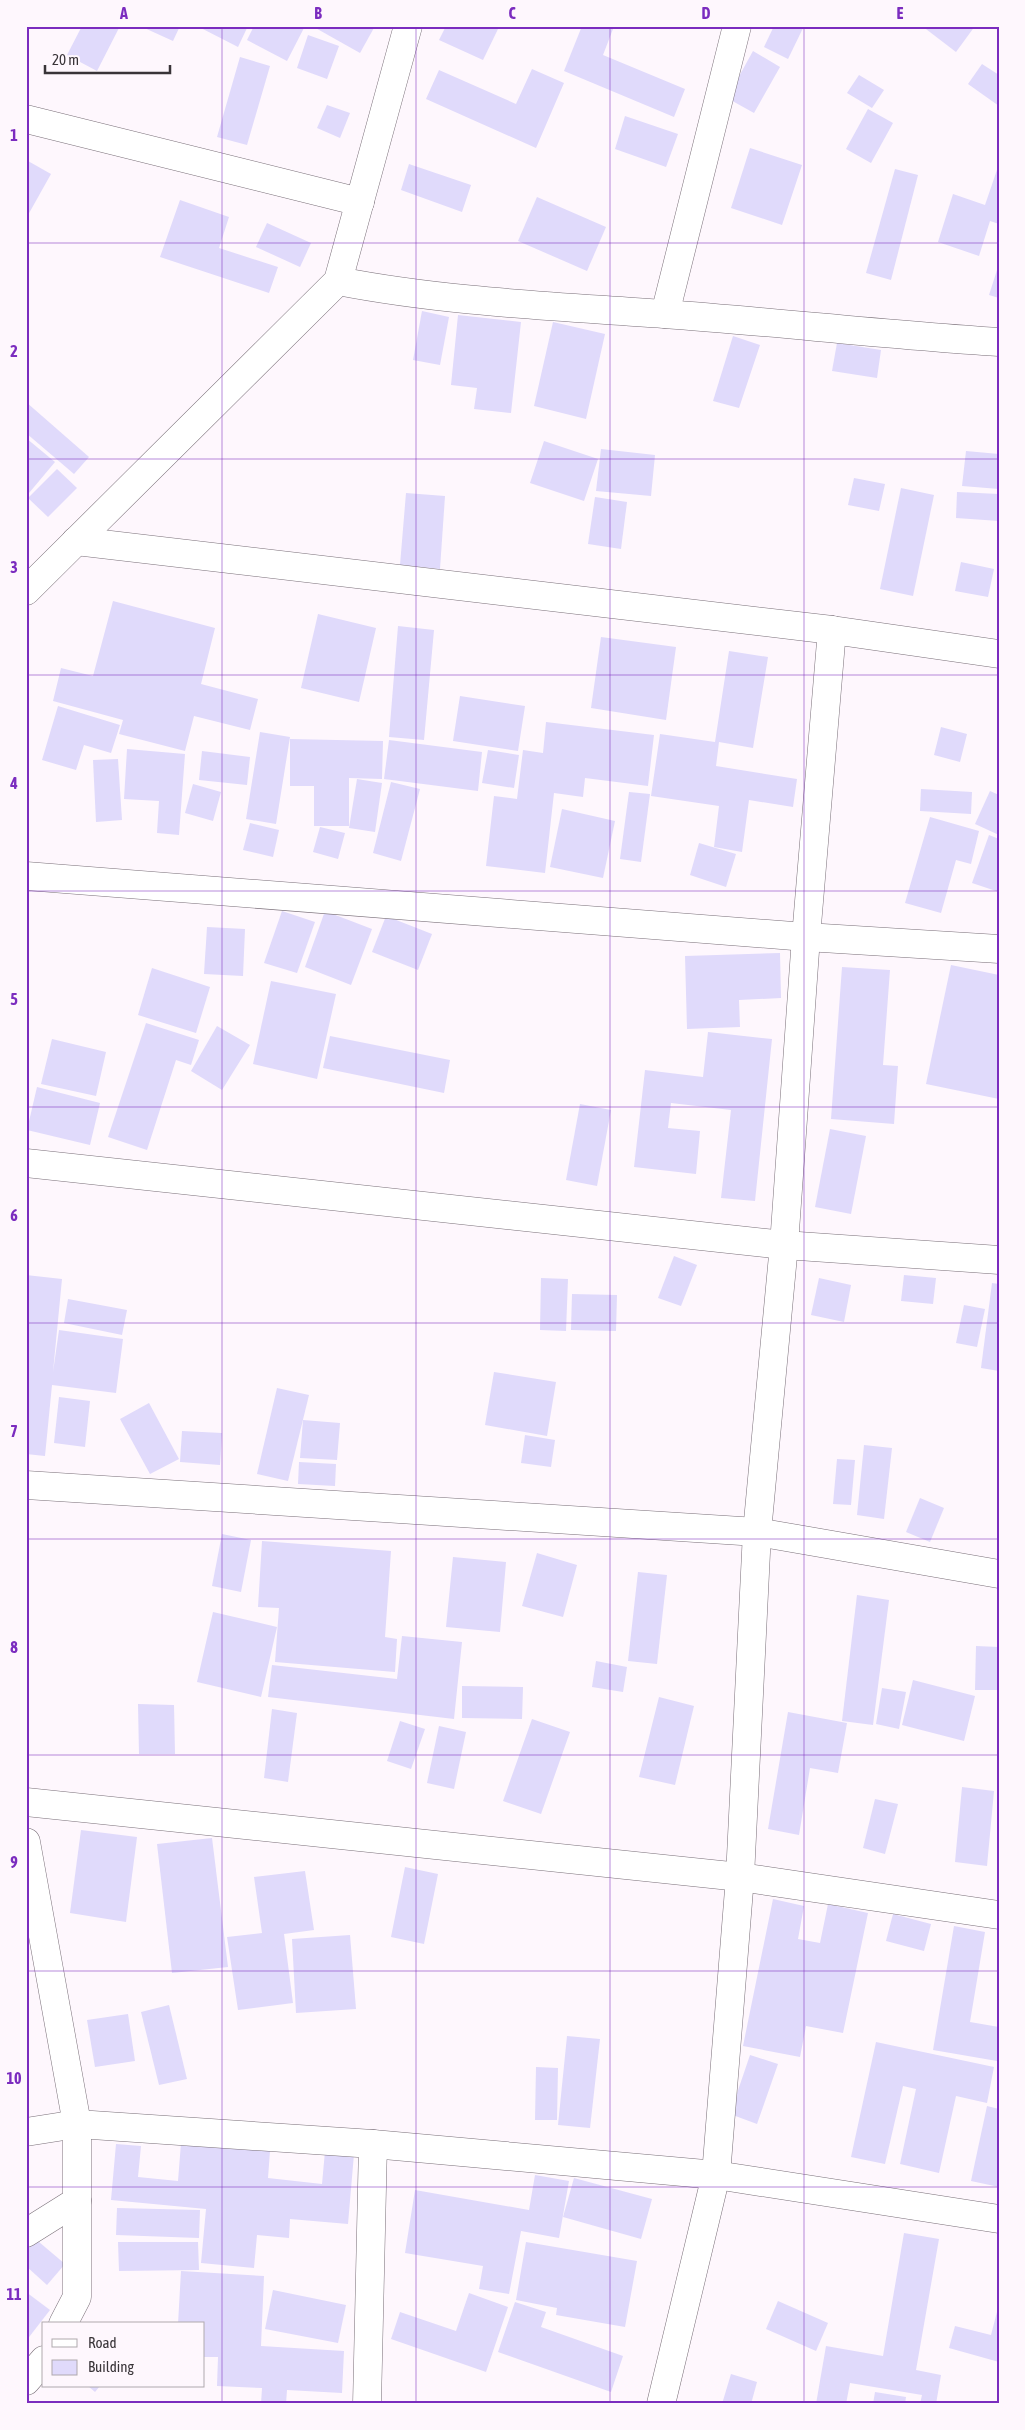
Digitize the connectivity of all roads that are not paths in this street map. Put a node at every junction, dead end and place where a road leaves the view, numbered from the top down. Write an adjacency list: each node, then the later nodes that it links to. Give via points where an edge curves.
1 (408, 26): 4 (street)
2 (737, 26): 6 (street)
3 (26, 119): 4 (street)
4 (360, 202): 5 (street)
5 (338, 281): 6 (street, via 389,291 509,305); 8 (street)
6 (665, 314): 7 (street)
7 (999, 342)
8 (76, 541): 9 (street); 10 (street)
9 (26, 591)
10 (832, 630): 11 (street); 13 (street)
11 (999, 654)
12 (26, 876): 13 (street)
13 (806, 937): 14 (street); 16 (street)
14 (999, 949)
15 (26, 1163): 16 (street)
16 (784, 1245): 17 (street); 19 (street)
17 (999, 1260)
18 (26, 1485): 19 (street)
19 (757, 1532): 20 (street); 23 (street)
20 (999, 1574)
21 (26, 1802): 23 (street)
22 (26, 1842): 25 (street)
23 (740, 1877): 24 (street); 28 (street)
24 (999, 1915)
25 (76, 2124): 26 (street); 27 (street); 29 (street)
26 (26, 2132)
27 (373, 2144): 28 (street); 35 (street)
28 (716, 2175): 30 (street); 36 (street)
29 (77, 2201): 31 (street); 32 (street, via 77,2297)
30 (999, 2219)
31 (26, 2233)
32 (64, 2322)
33 (42, 2362): 34 (street)
34 (26, 2381)
35 (367, 2404)
36 (660, 2404)

